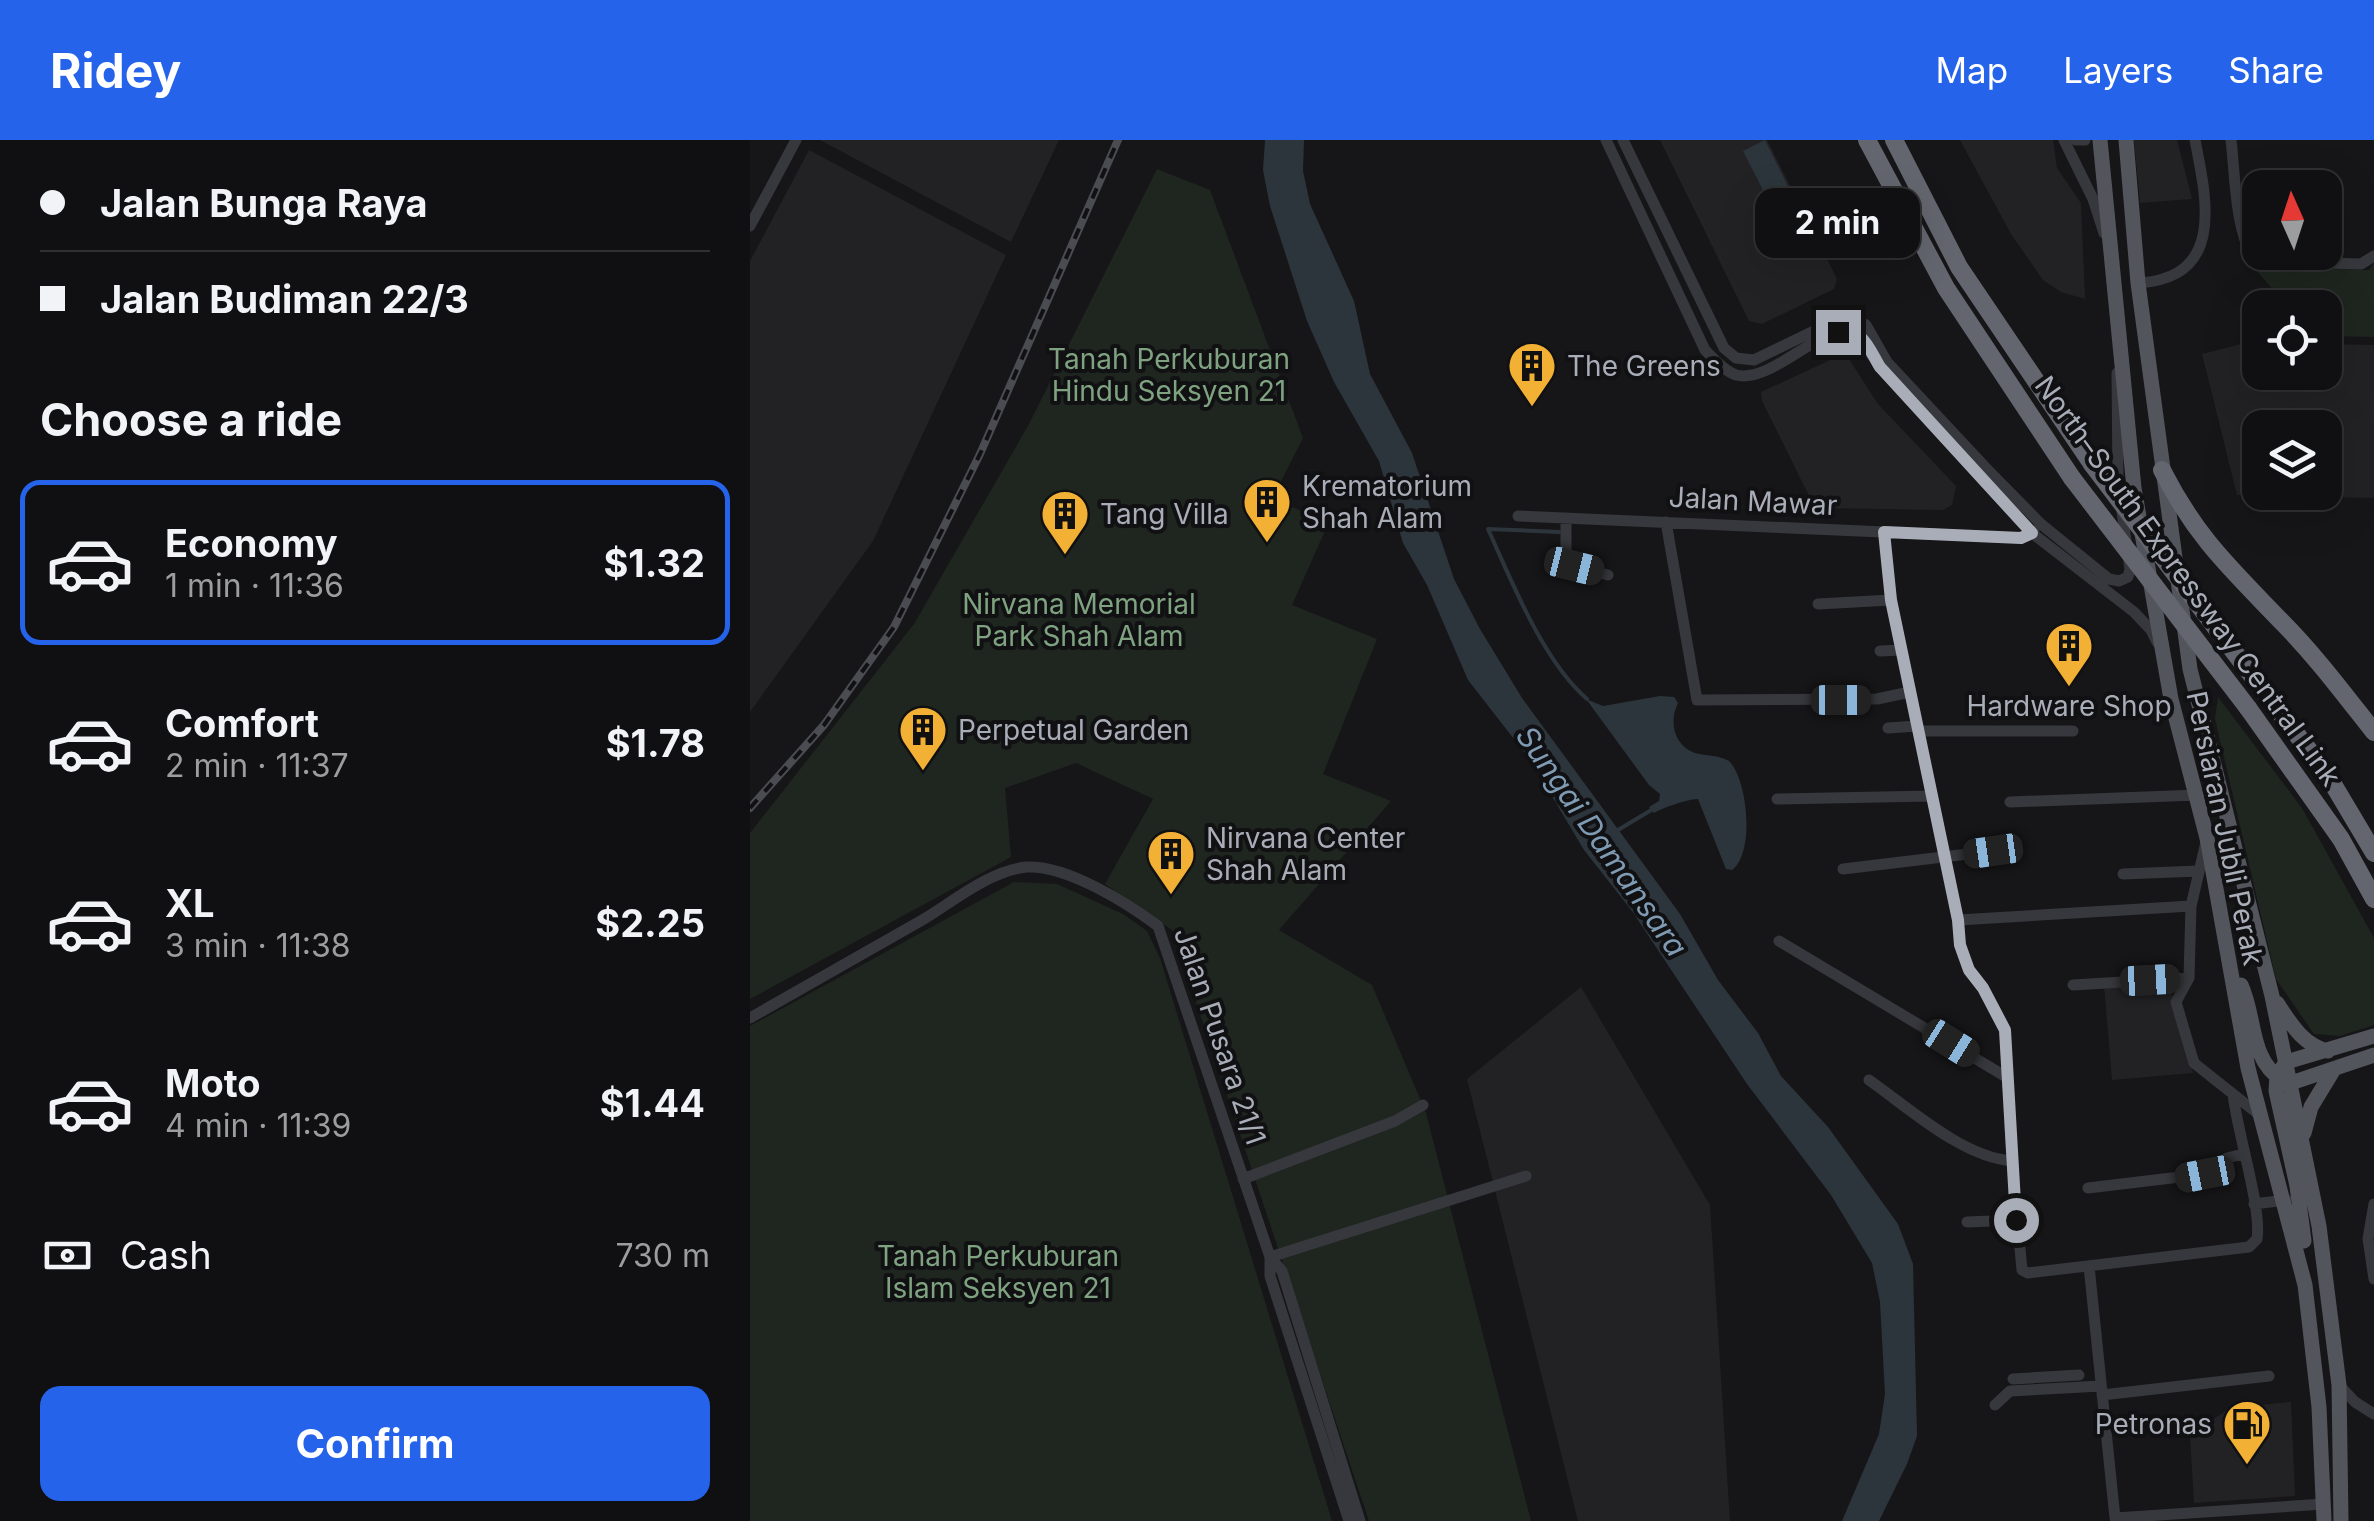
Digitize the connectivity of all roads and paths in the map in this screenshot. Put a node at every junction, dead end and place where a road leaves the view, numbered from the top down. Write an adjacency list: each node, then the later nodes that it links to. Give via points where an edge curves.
1 (796, 140): 13 (street)
2 (1606, 140): 22 (street, via 1705,350 1718,364 1737,375 1756,373 1838,332 1856,332 1880,367)
3 (1623, 140): 22 (street, via 1724,348 1754,360 1842,318 1866,326 1887,362)
4 (1867, 140): 46 (highway, North–South Expressway Central Link, bridge, via 1946,288 2072,478 2248,708 2330,823)
5 (1894, 140): 41 (highway, North–South Expressway Central Link, bridge, via 1959,266 2092,464 2326,774)
6 (2064, 140): 14 (street)
7 (2076, 140): 8 (street)
8 (2084, 140)
9 (2100, 140): 14 (main road, Persiaran Jubli Perak)
10 (2126, 140): 16 (main road, Persiaran Jubli Perak)
11 (2195, 140): 16 (street, via 2206,234 2184,268 2167,280)
12 (2231, 140): 15 (street, via 2243,238 2257,261 2361,264)
13 (750, 226)
14 (2109, 246): 17 (main road, Persiaran Jubli Perak)
15 (2374, 256)
16 (2138, 283): 18 (main road, Persiaran Jubli Perak)
17 (2118, 330): 22 (street, via 2118,483 2128,576 2109,578); 29 (main road, Persiaran Jubli Perak, via 2134,488)
18 (2162, 470): 34 (highway, via 2200,536 2323,666); 53 (main road, Persiaran Jubli Perak, via 2190,670)
19 (1518, 516): 20 (street, Jalan Mawar)
20 (1566, 518): 21 (street, Jalan Mawar); 24 (street, via 1566,556 1574,566)
21 (1666, 522): 23 (street, Jalan Mawar); 30 (street, via 1697,700 1877,700)
22 (2036, 529): 23 (street, Jalan Mawar, via 2021,538); 29 (street, via 2134,612)
23 (1884, 532): 25 (street)
24 (1608, 574)
25 (1891, 600): 26 (street); 27 (street)
26 (1818, 604)
27 (1901, 650): 28 (street); 30 (street)
28 (1880, 651)
29 (2165, 659): 36 (main road, Persiaran Jubli Perak)
30 (1910, 692): 32 (street)
31 (1888, 728): 32 (street)
32 (1918, 729): 33 (street); 35 (street)
33 (2073, 732)
34 (2374, 732)
35 (1932, 796): 37 (street); 42 (street)
36 (2198, 796): 38 (street); 39 (main road, Persiaran Jubli Perak)
37 (1777, 800)
38 (2010, 802)
39 (2207, 838): 44 (street); 50 (main road, Persiaran Jubli Perak)
40 (1993, 851): 42 (street)
41 (2374, 853)
42 (1944, 858): 43 (street); 48 (street)
43 (1843, 868)
44 (2199, 871): 45 (street); 47 (street)
45 (2123, 874)
46 (2374, 899)
47 (2191, 906): 48 (street); 51 (street)
48 (1958, 920): 60 (street, via 1969,970 2005,1030)
49 (1779, 941): 60 (street)
50 (2228, 959): 59 (main road, via 2260,1056); 64 (main road, Persiaran Jubli Perak)
51 (2189, 978): 52 (street); 62 (street, via 2176,1002 2194,1063)
52 (2074, 985)
53 (2272, 996): 56 (main road, via 2293,1028); 59 (main road, Persiaran Jubli Perak)
54 (750, 1018): 71 (street, Jalan Pusara 21/1, via 1003,874 1028,867 1055,872 1096,887 1158,926)
55 (2374, 1036): 56 (main road)
56 (2330, 1051): 59 (main road)
57 (2374, 1055): 58 (main road)
58 (2334, 1069): 59 (main road); 66 (main road, via 2310,1107)
59 (2284, 1074): 66 (main road, Persiaran Jubli Perak); 81 (main road, via 2276,1091 2296,1186)
60 (2008, 1078): 69 (street)
61 (1869, 1080): 69 (street, via 1963,1145 1990,1160)
62 (2233, 1094): 64 (street); 65 (street)
63 (1423, 1105): 71 (street)
64 (2262, 1117): 67 (main road, Persiaran Jubli Perak)
65 (2239, 1136): 67 (street); 68 (street)
66 (2302, 1136): 86 (main road, Persiaran Jubli Perak)
67 (2269, 1142): 73 (main road, Persiaran Jubli Perak)
68 (2243, 1154): 72 (street, via 2205,1174); 74 (street)
69 (2012, 1161): 76 (street)
70 (1526, 1176): 78 (street)
71 (1242, 1178): 78 (street, Jalan Pusara 21/1)
72 (2088, 1188)
73 (2286, 1200): 74 (street); 81 (main road, Persiaran Jubli Perak)
74 (2254, 1204): 79 (street, via 2257,1239 2249,1247)
75 (2374, 1204): 80 (street, via 2368,1238)
76 (2016, 1220): 77 (street); 79 (street, via 2020,1263 2028,1274)
77 (1967, 1222)
78 (1270, 1258): 91 (street, Jalan Pusara 21/1, via 1270,1276); 92 (street, Jalan Pusara 21/1, via 1282,1271)
79 (2089, 1266): 87 (street)
80 (2374, 1280)
81 (2306, 1285): 90 (main road, Persiaran Jubli Perak)
82 (2078, 1375): 85 (street)
83 (2269, 1376): 87 (street)
84 (2013, 1379): 85 (street)
85 (2061, 1382): 87 (street); 88 (street, via 2010,1392)
86 (2339, 1385): 89 (street); 93 (main road, Persiaran Jubli Perak)
87 (2101, 1390): 90 (street, via 2115,1518)
88 (1996, 1405)
89 (2374, 1414)
90 (2324, 1512)
91 (1349, 1521)
92 (1360, 1521)
93 (2341, 1521)

